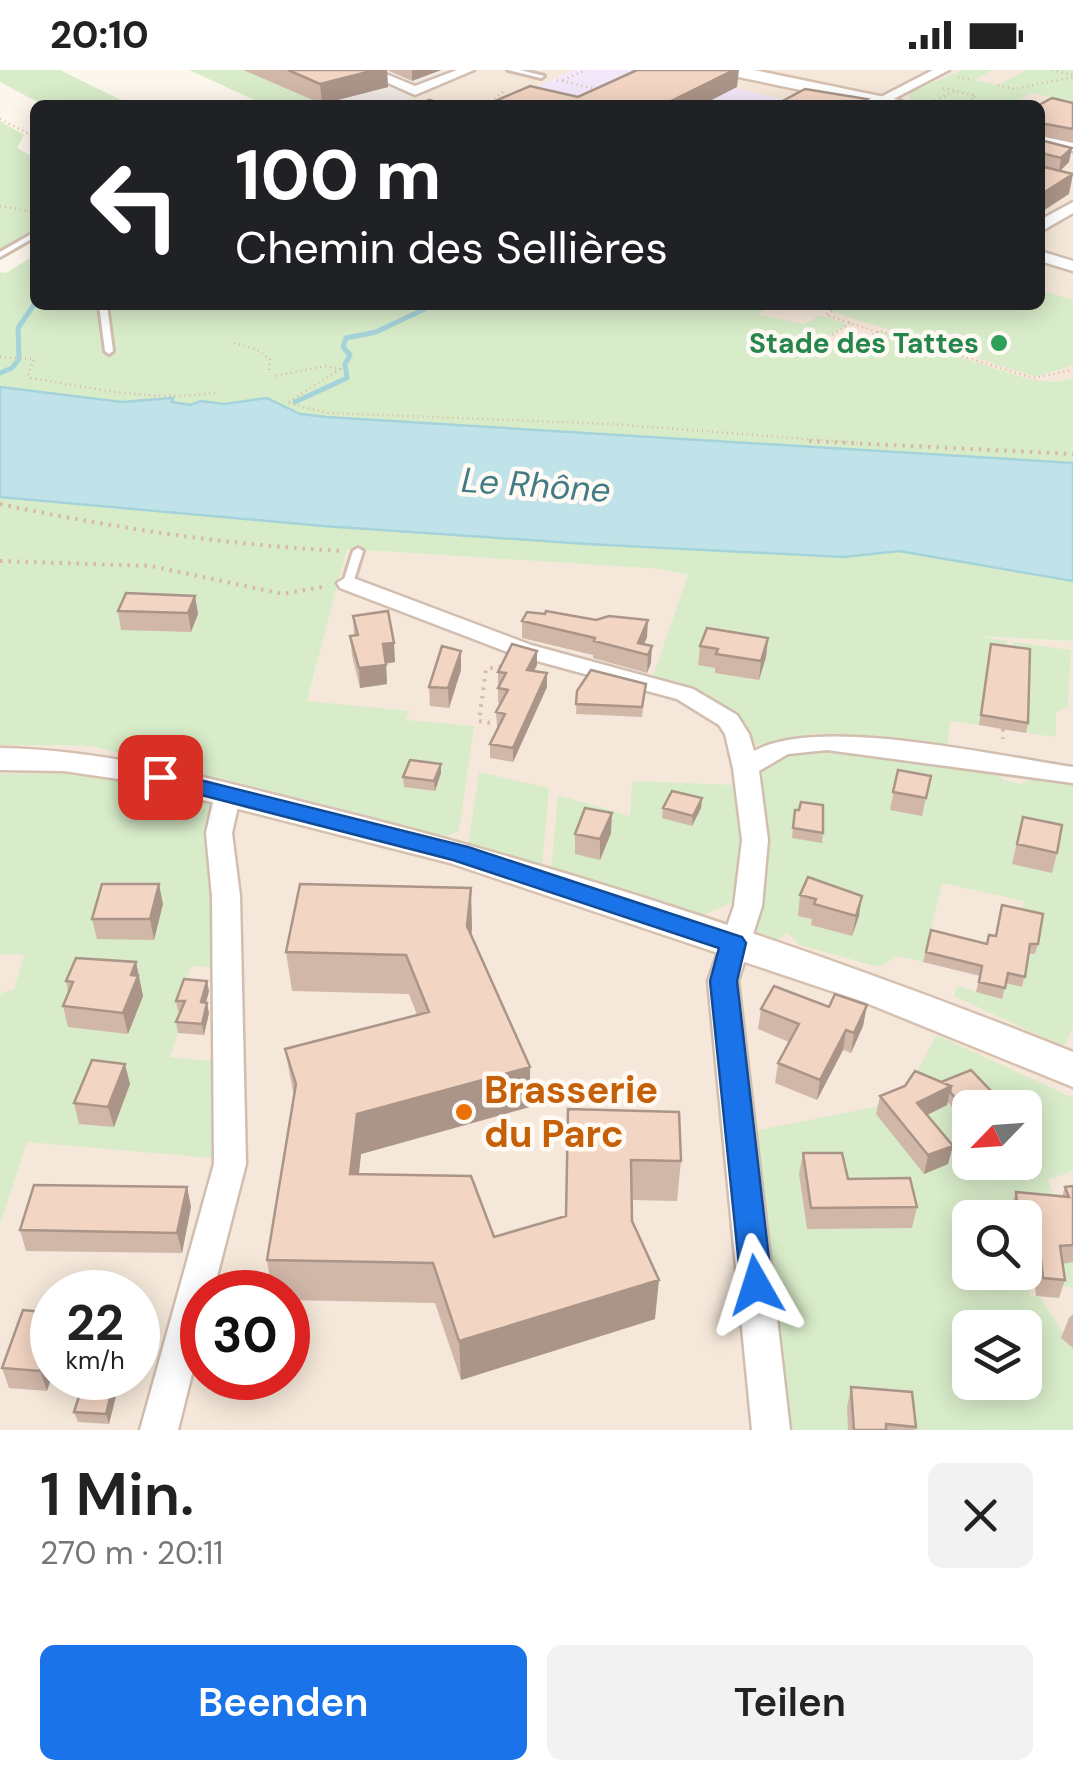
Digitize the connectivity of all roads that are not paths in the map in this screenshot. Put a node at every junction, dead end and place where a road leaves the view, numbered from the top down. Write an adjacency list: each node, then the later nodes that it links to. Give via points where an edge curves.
1 (365, 70): 7 (street)
2 (468, 70): 7 (street)
3 (512, 70): 6 (lane)
4 (944, 70): 10 (street)
5 (724, 71): 9 (street)
6 (541, 76)
7 (415, 90): 8 (street)
8 (404, 100)
9 (852, 100)
10 (877, 100)
11 (1045, 145): 12 (street)
12 (1073, 145)
13 (1045, 146): 14 (street)
14 (1073, 153)
15 (1073, 206): 16 (street)
16 (1045, 224)
17 (30, 237): 18 (lane)
18 (0, 255)
19 (1045, 258): 20 (street)
20 (1073, 266)
21 (104, 310): 22 (lane)
22 (108, 351)
23 (358, 552): 24 (lane)
24 (348, 583): 26 (street, via 524,650 685,694 728,720)
25 (0, 759): 28 (street, via 93,763)
26 (746, 768): 27 (street, via 775,747 809,742); 29 (street, via 754,840 748,906)
27 (1073, 775)
28 (228, 793): 29 (street, via 459,853); 31 (street, via 219,833 230,1164)
29 (733, 943): 30 (street, via 948,1016); 32 (street, via 723,981)
30 (1073, 1070)
31 (159, 1430)
32 (771, 1430)

